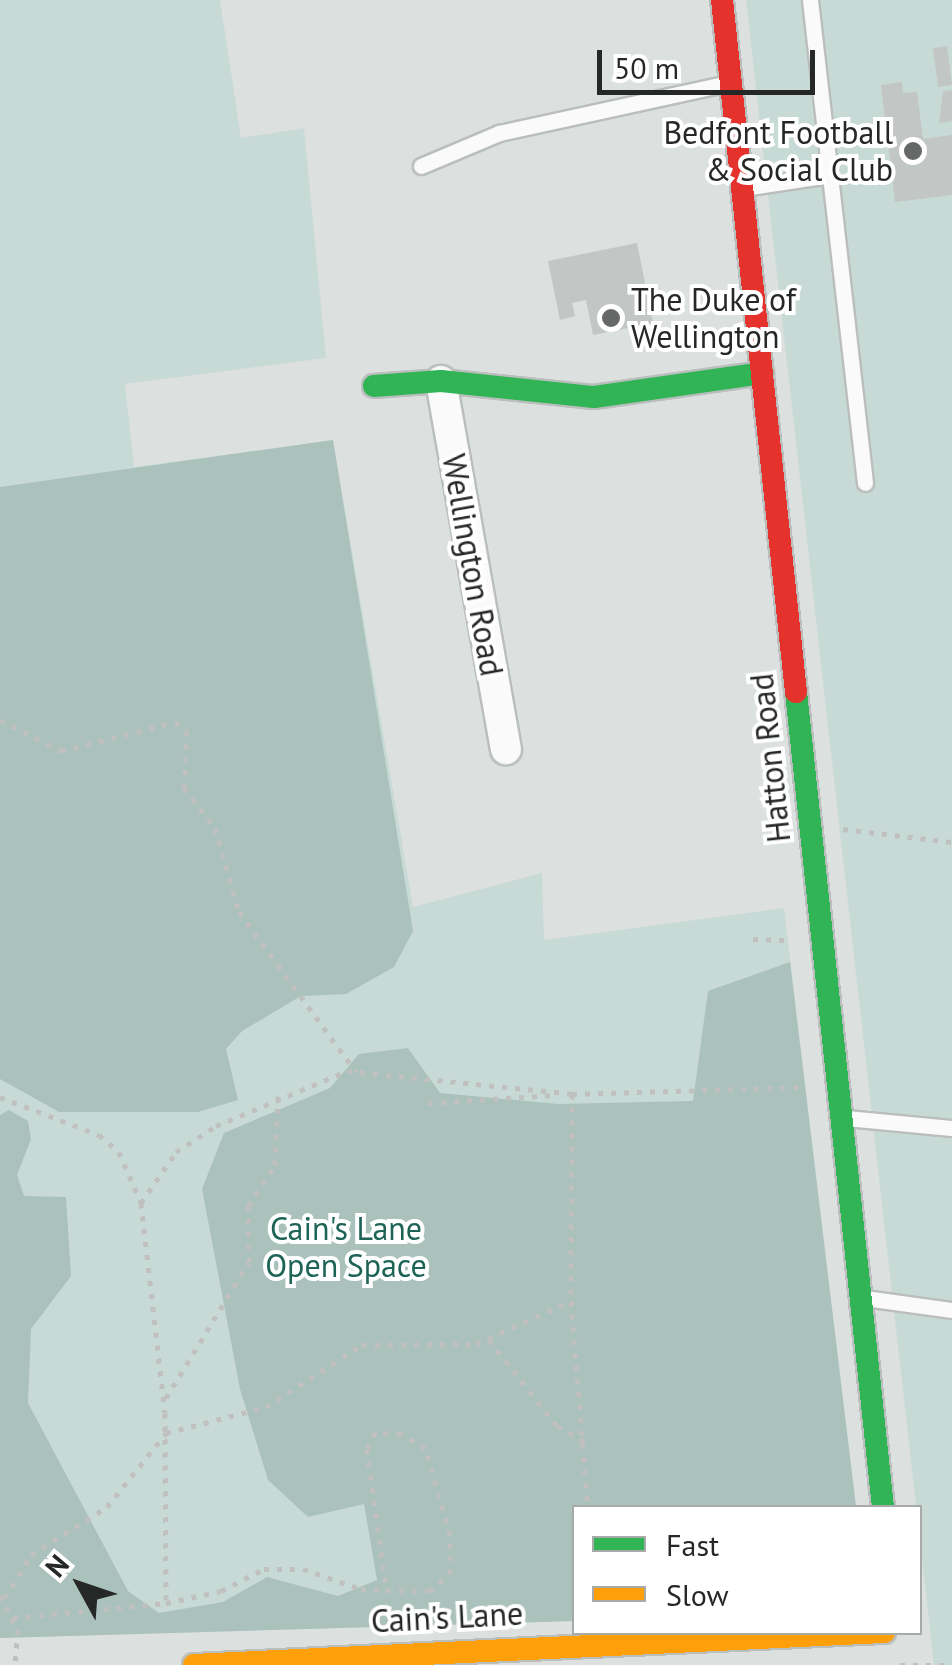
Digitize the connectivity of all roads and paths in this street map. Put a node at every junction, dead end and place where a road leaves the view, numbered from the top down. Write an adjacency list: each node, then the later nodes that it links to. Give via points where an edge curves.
1 (722, 0): 3 (street, Hatton Road)
2 (810, 0): 5 (lane)
3 (732, 82): 4 (lane, via 500,132); 6 (street, Hatton Road)
4 (421, 166)
5 (830, 176): 6 (lane); 10 (lane)
6 (744, 188): 7 (street, Hatton Road)
7 (762, 373): 8 (street, via 594,397); 13 (street, Hatton Road)
8 (441, 381): 9 (street); 12 (street, Wellington Road)
9 (374, 386)
10 (865, 483)
11 (0, 720): 15 (path, via 62,751 175,722 187,731 184,788 215,828 239,912)
12 (506, 750)
13 (810, 826): 14 (path); 16 (street, Hatton Road)
14 (952, 842)
15 (356, 1072): 17 (path); 18 (path)
16 (838, 1086): 17 (path); 21 (street, Hatton Road)
17 (572, 1094): 20 (path); 25 (path)
18 (278, 1096): 23 (path, via 176,1152); 28 (path, via 275,1166 248,1206 249,1262)
19 (0, 1097): 23 (path, via 99,1135 118,1152)
20 (428, 1103)
21 (842, 1118): 22 (lane); 24 (street, Hatton Road)
22 (952, 1128)
23 (142, 1203): 28 (path)
24 (861, 1298): 26 (lane); 32 (street, Hatton Road)
25 (572, 1301): 27 (path); 30 (path)
26 (952, 1310)
27 (489, 1340): 29 (path, via 362,1346 266,1407); 30 (path, via 558,1426)
28 (164, 1400): 29 (path)
29 (166, 1433): 34 (path, via 106,1507 31,1554); 35 (path)
30 (587, 1443): 31 (path)
31 (588, 1505)
32 (882, 1505)
33 (386, 1590): 33 (path, via 429,1591 450,1574 450,1535 424,1448 402,1434 375,1432 367,1449); 35 (path, via 302,1569 264,1569 221,1592)
34 (3, 1596): 36 (path)
35 (166, 1602): 36 (path)
36 (13, 1618): 40 (path)
37 (839, 1635): 39 (street, Cain's Lane)
38 (896, 1635): 42 (street)
39 (537, 1655): 41 (street, Cain's Lane)
40 (14, 1665)
41 (194, 1665)
42 (900, 1665): 43 (path)
43 (952, 1665)

